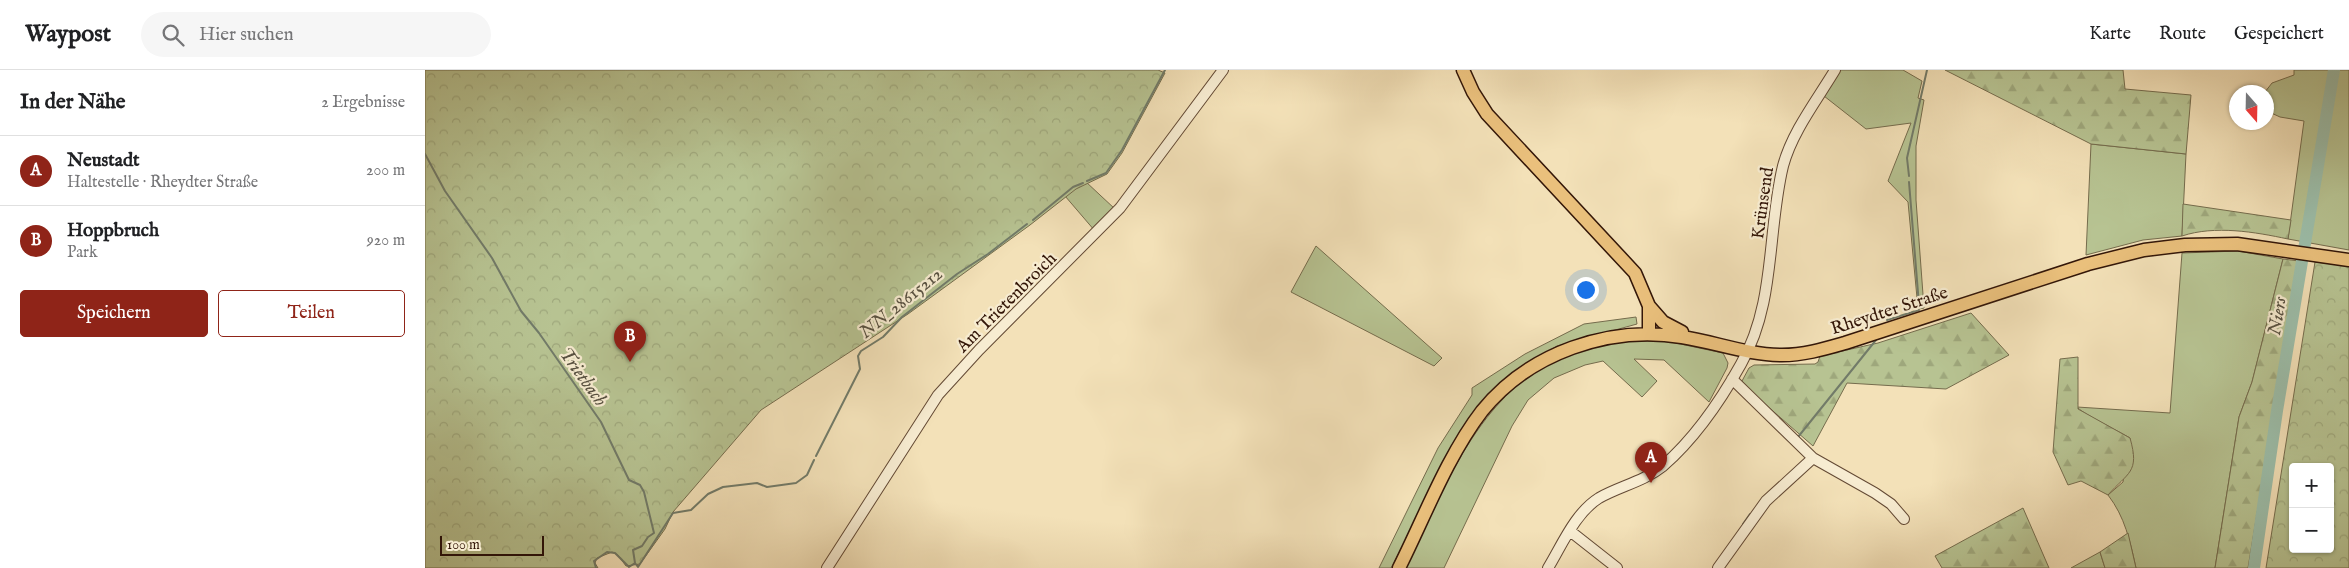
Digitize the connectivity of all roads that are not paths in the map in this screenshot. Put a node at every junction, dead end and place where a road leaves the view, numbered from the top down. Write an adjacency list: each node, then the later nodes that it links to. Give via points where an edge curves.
1 (1223, 70): 13 (street, Am Trietenbroich, via 1121,208 938,395)
2 (1463, 70): 5 (main road, via 1477,99 1497,125 1632,268)
3 (1835, 70): 8 (street, Krünsend, via 1785,159 1767,287)
4 (2349, 260): 8 (main road, Rheydter Straße, via 2224,243 2131,252 1817,351 1787,355)
5 (1649, 306): 6 (main road); 7 (main road, via 1666,324)
6 (1649, 334): 7 (main road); 14 (main road, via 1614,336 1564,351 1533,367 1500,393 1483,410 1459,448)
7 (1701, 340): 8 (main road, Rheydter Straße)
8 (1748, 351): 9 (street)
9 (1732, 379): 10 (street); 12 (street, via 1691,436 1668,461 1639,482 1598,499)
10 (1813, 458): 11 (street, via 1875,493); 17 (street, via 1766,501)
11 (1904, 519)
12 (1570, 532): 15 (street); 16 (street)
13 (827, 568)
14 (1399, 568)
15 (1548, 568)
16 (1617, 568)
17 (1718, 568)

